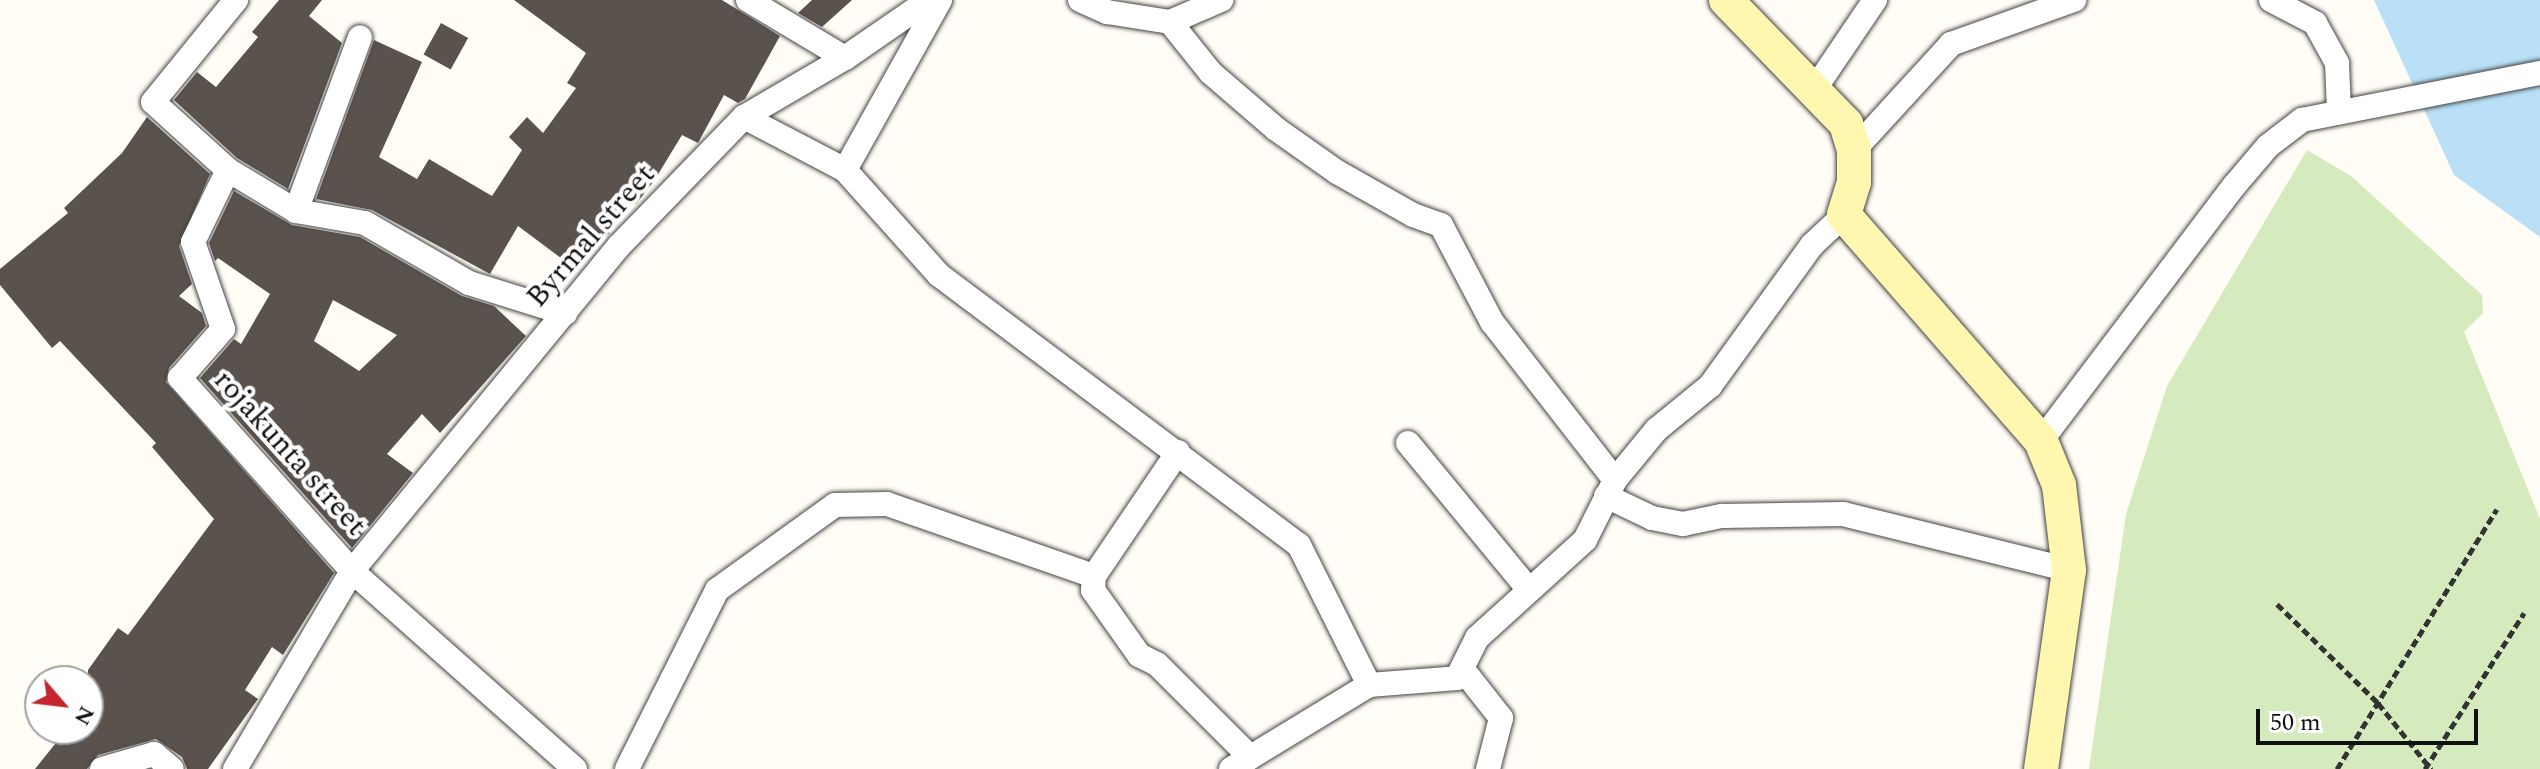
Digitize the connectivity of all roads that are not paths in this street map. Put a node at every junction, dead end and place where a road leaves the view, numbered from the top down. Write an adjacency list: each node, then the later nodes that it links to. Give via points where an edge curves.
1 (236, 0): 19 (street, via 153,102)
2 (748, 0): 13 (street)
3 (929, 0): 13 (street, Byrmal street)
4 (940, 0): 20 (street)
5 (1080, 0): 11 (street, via 1107,12)
6 (1221, 0): 11 (street)
7 (1726, 0): 15 (main road)
8 (1875, 0): 15 (street)
9 (2074, 0): 18 (street, via 1951,44)
10 (2271, 0): 16 (street, via 2315,23 2337,63)
11 (1170, 22): 27 (street, via 1211,73 1276,129 1337,172 1441,225 1492,322)
12 (360, 37): 21 (street)
13 (845, 58): 17 (street, Byrmal street)
14 (2540, 73): 16 (street)
15 (1814, 90): 18 (main road, via 1846,124)
16 (2339, 110): 24 (street, via 2302,120 2268,146)
17 (744, 117): 20 (street); 23 (street, Byrmal street, via 619,246)
18 (1854, 150): 22 (main road, via 1854,182)
19 (228, 170): 21 (street); 29 (street, rojakunta street, via 193,242 223,329 180,378)
20 (845, 170): 26 (street, via 939,275)
21 (296, 211): 23 (street, via 365,223 469,283)
22 (1844, 215): 24 (main road); 27 (street, via 1812,245 1710,386 1656,430)
23 (565, 313): 29 (street, Byrmal street)
24 (2041, 441): 28 (main road, via 2059,485)
25 (1408, 443): 31 (street)
26 (1178, 452): 30 (street); 33 (street, via 1299,545)
27 (1611, 488): 28 (street, via 1652,518 1683,524 1722,516 1843,514); 31 (street, via 1585,540)
28 (2069, 570): 41 (main road)
29 (352, 571): 37 (street, rojakunta street); 38 (street)
30 (1094, 576): 34 (street, via 1093,590 1139,655 1157,664); 39 (street, via 887,504 835,505 717,590)
31 (1529, 590): 32 (street, via 1477,638)
32 (1464, 671): 33 (street, via 1457,678); 40 (street, via 1501,718)
33 (1369, 685): 34 (street)
34 (1241, 763)
35 (102, 769): 36 (street, via 154,754)
36 (172, 769)
37 (235, 769)
38 (575, 769)
39 (627, 769)
40 (1488, 769)
41 (2041, 769)

